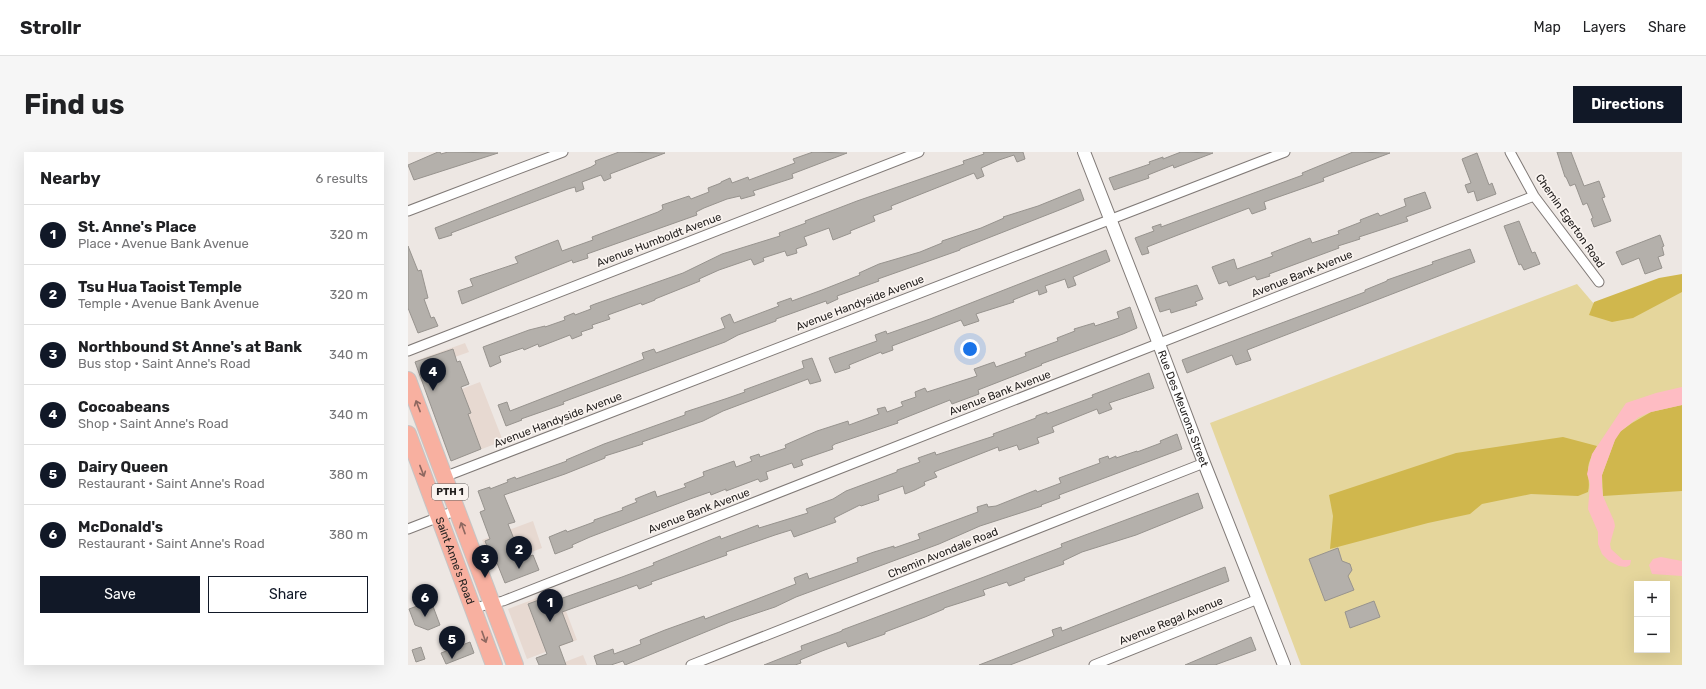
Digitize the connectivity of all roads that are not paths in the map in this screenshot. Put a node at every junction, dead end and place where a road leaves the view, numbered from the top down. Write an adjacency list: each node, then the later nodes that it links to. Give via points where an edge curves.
1 (562, 152): 7 (street)
2 (919, 152): 11 (street, Avenue Humboldt Avenue)
3 (1084, 152): 8 (street, Rue Des Meurons Street)
4 (1285, 152): 8 (street, Avenue Handyside Avenue)
5 (1510, 152): 6 (street, Chemin Egerton Road)
6 (1534, 196): 9 (street, Chemin Egerton Road); 10 (street, Avenue Bank Avenue)
7 (408, 212)
8 (1110, 219): 10 (street, Rue Des Meurons Street); 15 (street, Avenue Handyside Avenue)
9 (1599, 282)
10 (1159, 344): 14 (street, Rue Des Meurons Street); 20 (street, Avenue Bank Avenue)
11 (408, 351)
12 (408, 380): 15 (highway, Saint Anne's Road / PTH 1, one-way to 12)
13 (408, 434): 17 (highway, Saint Anne's Road / PTH 1, one-way to 17)
14 (1204, 463): 19 (street, Rue Des Meurons Street); 24 (street, Chemin Avondale Road)
15 (444, 477): 16 (highway, Saint Anne's Road / PTH 1)
16 (457, 510): 17 (street); 20 (highway, Saint Anne's Road / PTH 1, one-way to 16)
17 (439, 517): 18 (street); 21 (highway, Saint Anne's Road / PTH 1)
18 (408, 529)
19 (1258, 600): 25 (street, Avenue Regal Avenue); 26 (street, Rue Des Meurons Street)
20 (492, 604): 21 (street, Avenue Bank Avenue); 22 (highway, Saint Anne's Road / PTH 1)
21 (474, 608): 23 (highway, Saint Anne's Road / PTH 1, one-way to 23)
22 (514, 662): 23 (street)
23 (495, 665)
24 (691, 665)
25 (1094, 665)
26 (1284, 665)

